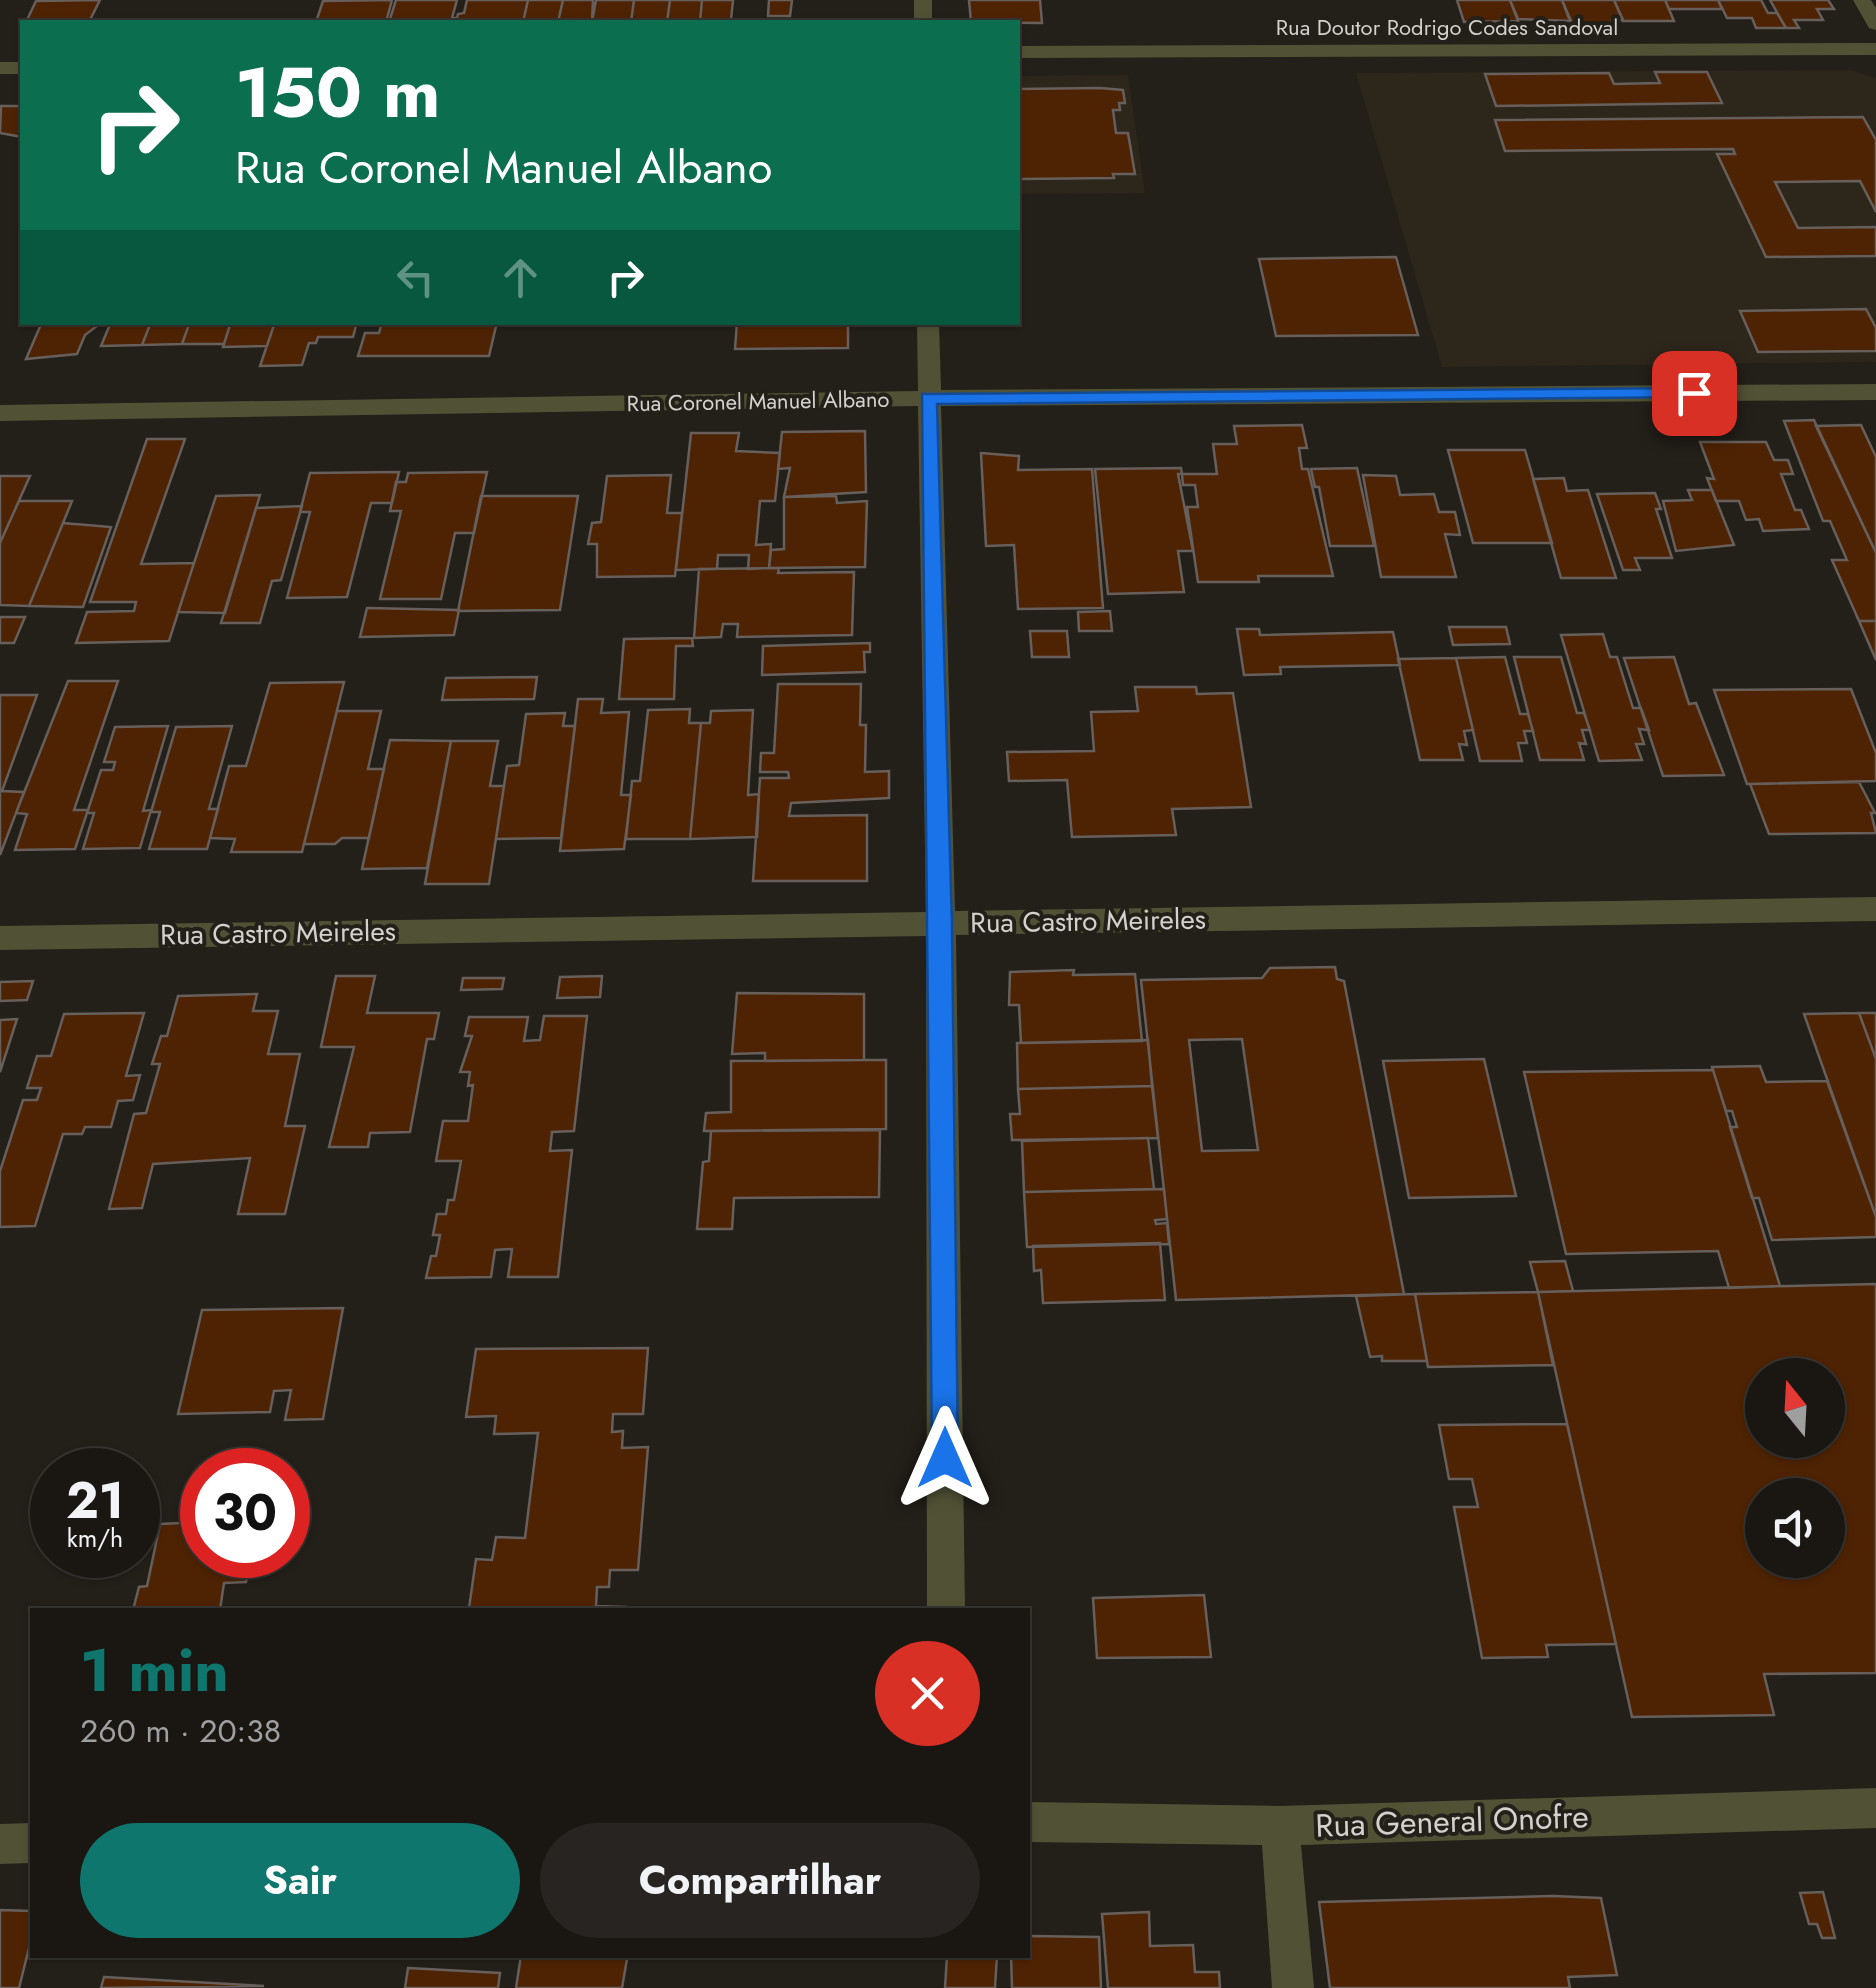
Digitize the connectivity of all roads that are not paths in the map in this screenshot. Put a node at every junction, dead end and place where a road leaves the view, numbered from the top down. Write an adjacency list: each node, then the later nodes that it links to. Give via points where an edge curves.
1 (1862, 0): 2 (street)
2 (1876, 24)
3 (1876, 49): 4 (street, Rua Doutor Rodrigo Codes Sandoval)
4 (1020, 52)
5 (928, 325): 7 (street)
6 (1876, 392): 7 (street, Rua Coronel Manuel Albano)
7 (928, 398): 8 (street, Rua Coronel Manuel Albano); 10 (street)
8 (0, 413)
9 (1876, 909): 10 (street, Rua Castro Meireles)
10 (940, 924): 11 (street, Rua Castro Meireles); 12 (street)
11 (0, 938)
12 (946, 1608)
13 (1876, 1808): 15 (street, Rua General Onofre)
14 (1030, 1822): 15 (street, Rua General Onofre)
15 (1280, 1826): 18 (street)
16 (0, 1844): 17 (street)
17 (30, 1844)
18 (1294, 1988)

